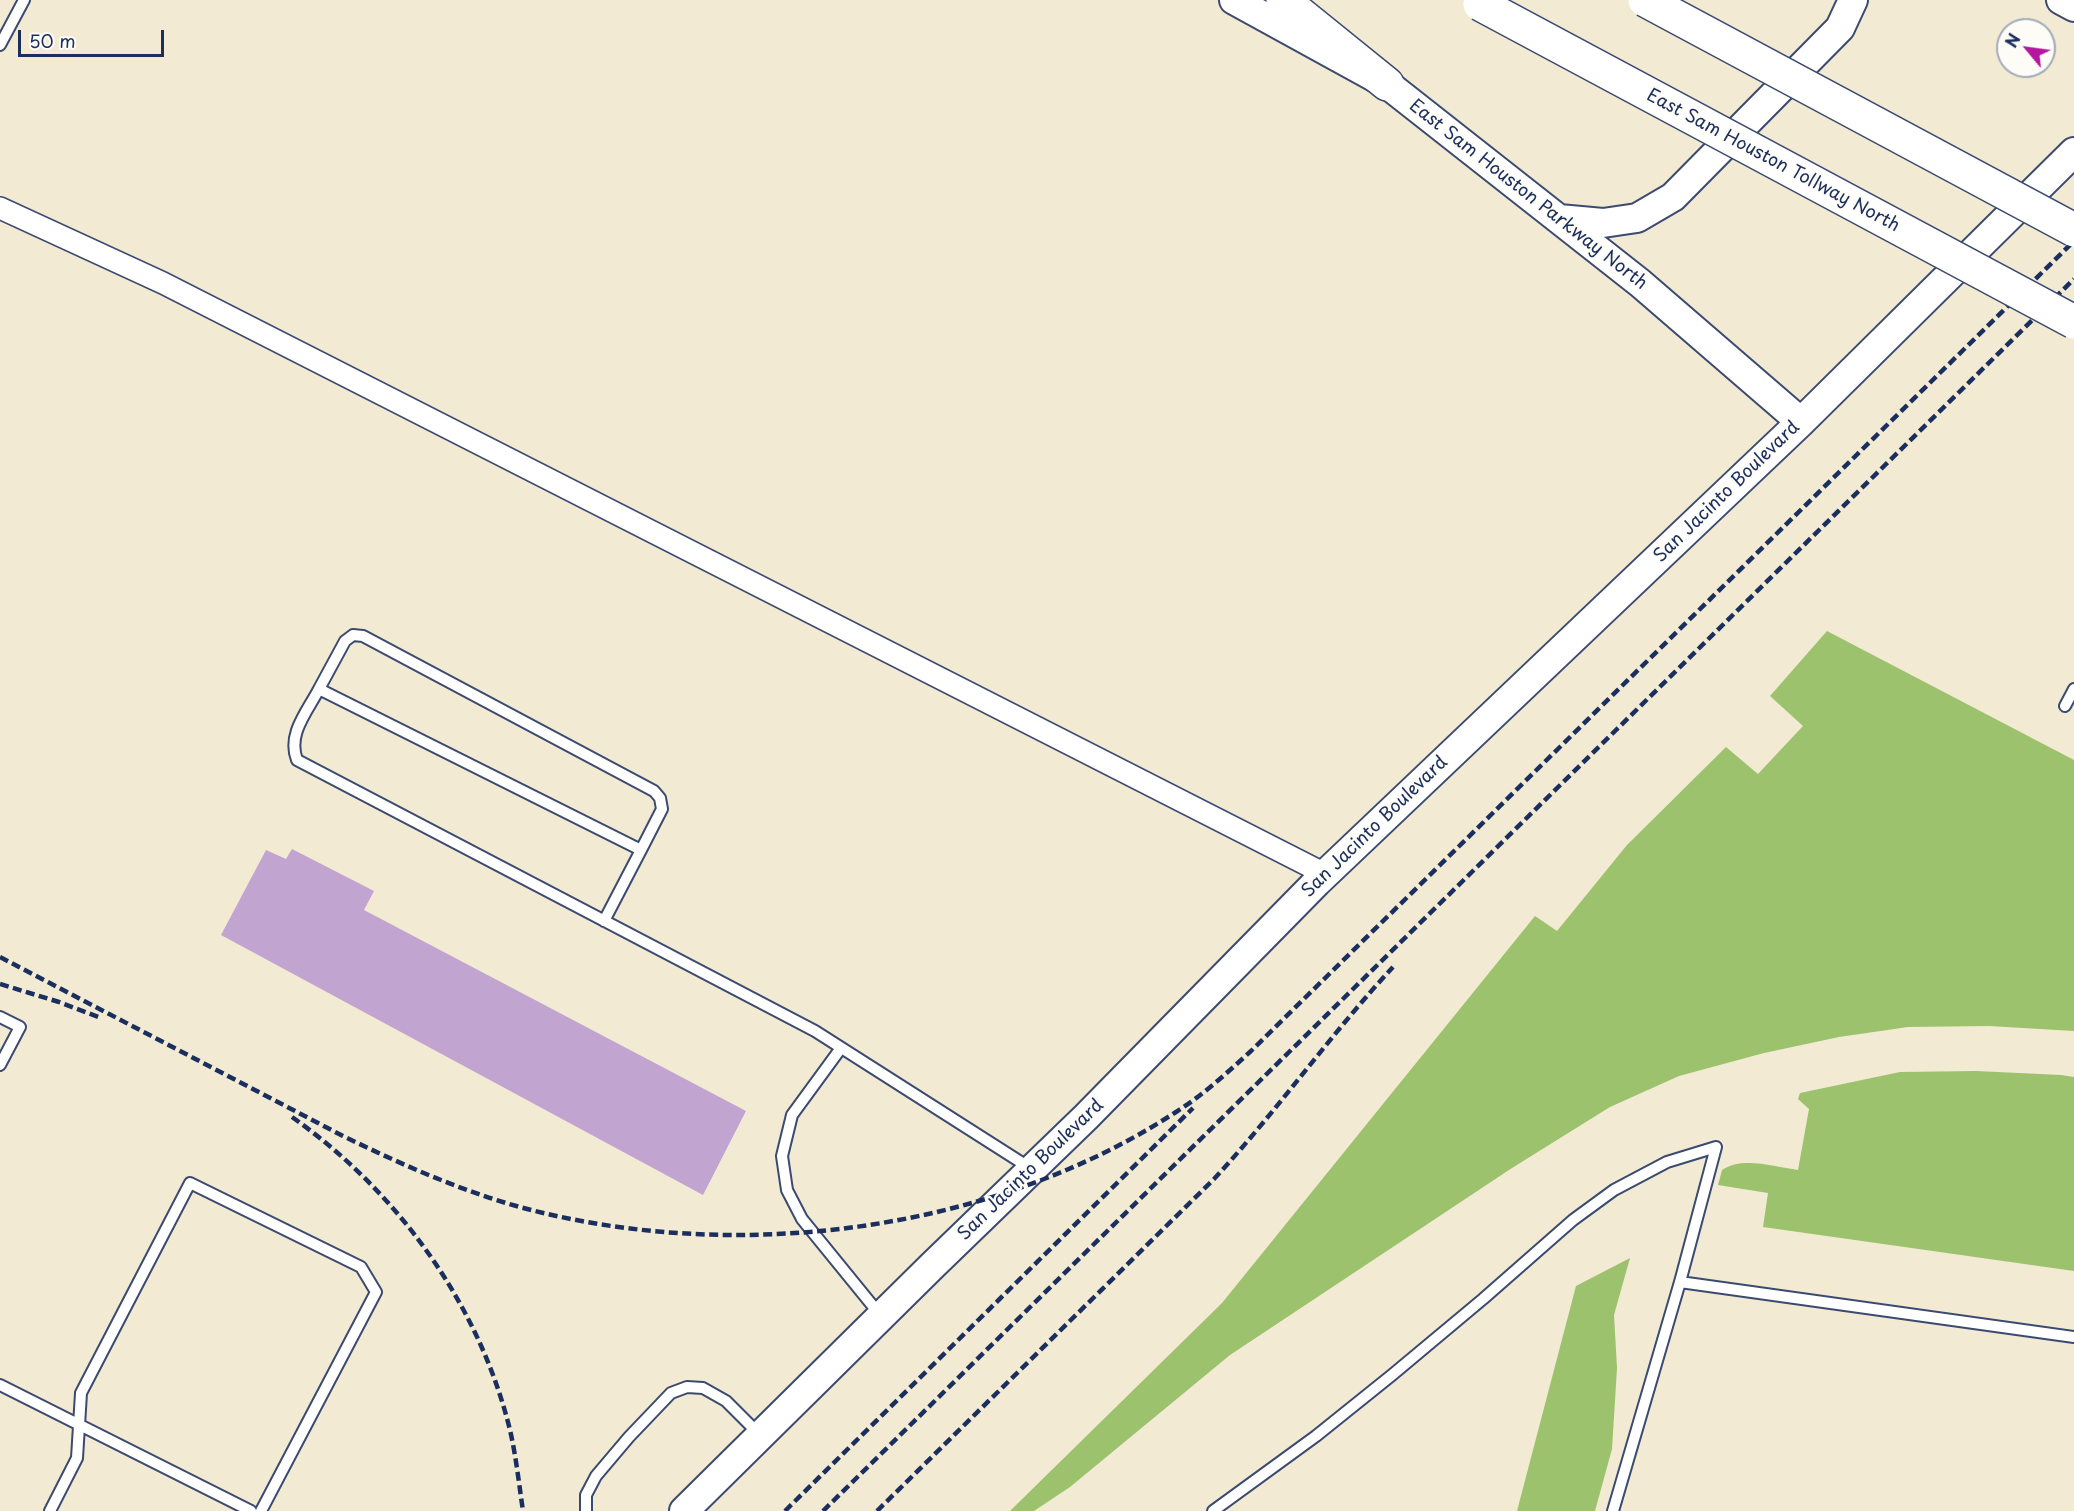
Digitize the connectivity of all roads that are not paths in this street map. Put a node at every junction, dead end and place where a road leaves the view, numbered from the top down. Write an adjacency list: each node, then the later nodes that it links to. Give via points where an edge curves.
1 (24, 0): 9 (lane)
2 (1234, 0): 10 (main road, East Sam Houston Parkway North)
3 (1283, 0): 10 (highway)
4 (1644, 0): 14 (highway, bridge)
5 (1853, 0): 13 (main road, via 1840,28 1673,197 1637,218 1604,223)
6 (2061, 0): 8 (main road)
7 (1476, 2): 15 (highway, East Sam Houston Tollway North, bridge)
8 (2074, 7)
9 (0, 45)
10 (1388, 84): 13 (main road, East Sam Houston Parkway North)
11 (2074, 152): 16 (main road, San Jacinto Boulevard)
12 (0, 208): 21 (street, via 164,283)
13 (1559, 219): 16 (main road, East Sam Houston Parkway North, via 1640,283)
14 (2074, 230)
15 (2074, 322)
16 (1801, 422): 21 (main road, San Jacinto Boulevard)
17 (319, 689): 20 (lane); 20 (lane, via 345,641 353,635 363,636 654,791 662,809); 22 (lane, via 294,736 297,760)
18 (2074, 689): 19 (lane)
19 (2065, 706)
20 (641, 850): 22 (lane)
21 (1325, 874): 26 (main road, San Jacinto Boulevard)
22 (604, 921): 24 (lane)
23 (0, 1017): 25 (lane, via 20,1027)
24 (841, 1048): 26 (lane); 28 (lane, via 792,1115 782,1156 787,1190 802,1219)
25 (0, 1065)
26 (1032, 1170): 28 (main road, San Jacinto Boulevard)
27 (1680, 1282): 29 (lane); 38 (lane, via 1716,1147 1667,1162 1614,1190 1316,1436); 39 (lane)
28 (881, 1316): 32 (main road, San Jacinto Boulevard)
29 (2074, 1337)
30 (0, 1385): 31 (lane)
31 (80, 1425): 33 (lane, via 77,1458); 34 (lane); 35 (lane, via 81,1393 190,1183 361,1267 376,1292)
32 (760, 1436): 36 (lane, via 726,1401 703,1388 687,1387 671,1393 596,1476 586,1495); 37 (main road, San Jacinto Boulevard)
33 (50, 1511)
34 (251, 1511)
35 (261, 1511)
36 (586, 1511)
37 (684, 1511)
38 (1214, 1511)
39 (1613, 1511)

